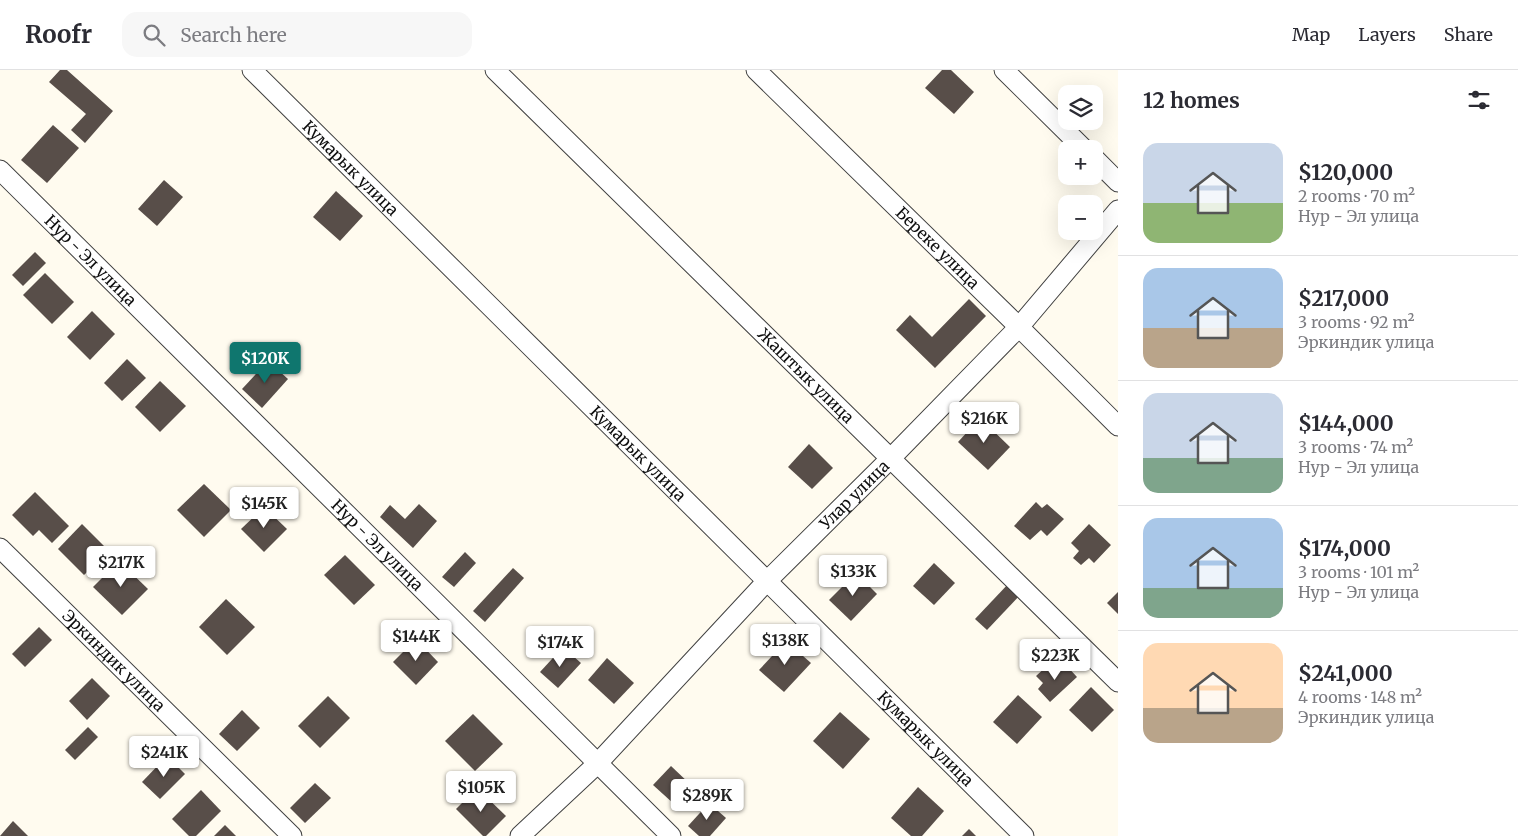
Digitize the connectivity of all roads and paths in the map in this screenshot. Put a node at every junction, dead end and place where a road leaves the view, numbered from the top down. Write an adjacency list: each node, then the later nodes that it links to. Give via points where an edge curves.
1 (252, 70): 14 (street, Кумарык улица)
2 (495, 70): 12 (street, Жаштык улица)
3 (756, 70): 10 (street, Береке улица)
4 (1004, 70): 5 (street)
5 (1075, 140)
6 (1103, 167): 8 (street)
7 (0, 170): 16 (street, Нур - Эл улица)
8 (1118, 182)
9 (1118, 210): 10 (street, Улар улица)
10 (1019, 327): 11 (street, Береке улица); 12 (street, Улар улица)
11 (1118, 426)
12 (891, 458): 14 (street, Улар улица); 15 (street, Жаштык улица)
13 (0, 548): 17 (street, Эркиндик улица)
14 (767, 581): 16 (street, Улар улица); 20 (street, Кумарык улица)
15 (1118, 682)
16 (597, 764): 18 (street, Улар улица); 19 (street, Нур - Эл улица)
17 (292, 836)
18 (520, 836)
19 (671, 836)
20 (1024, 836)

